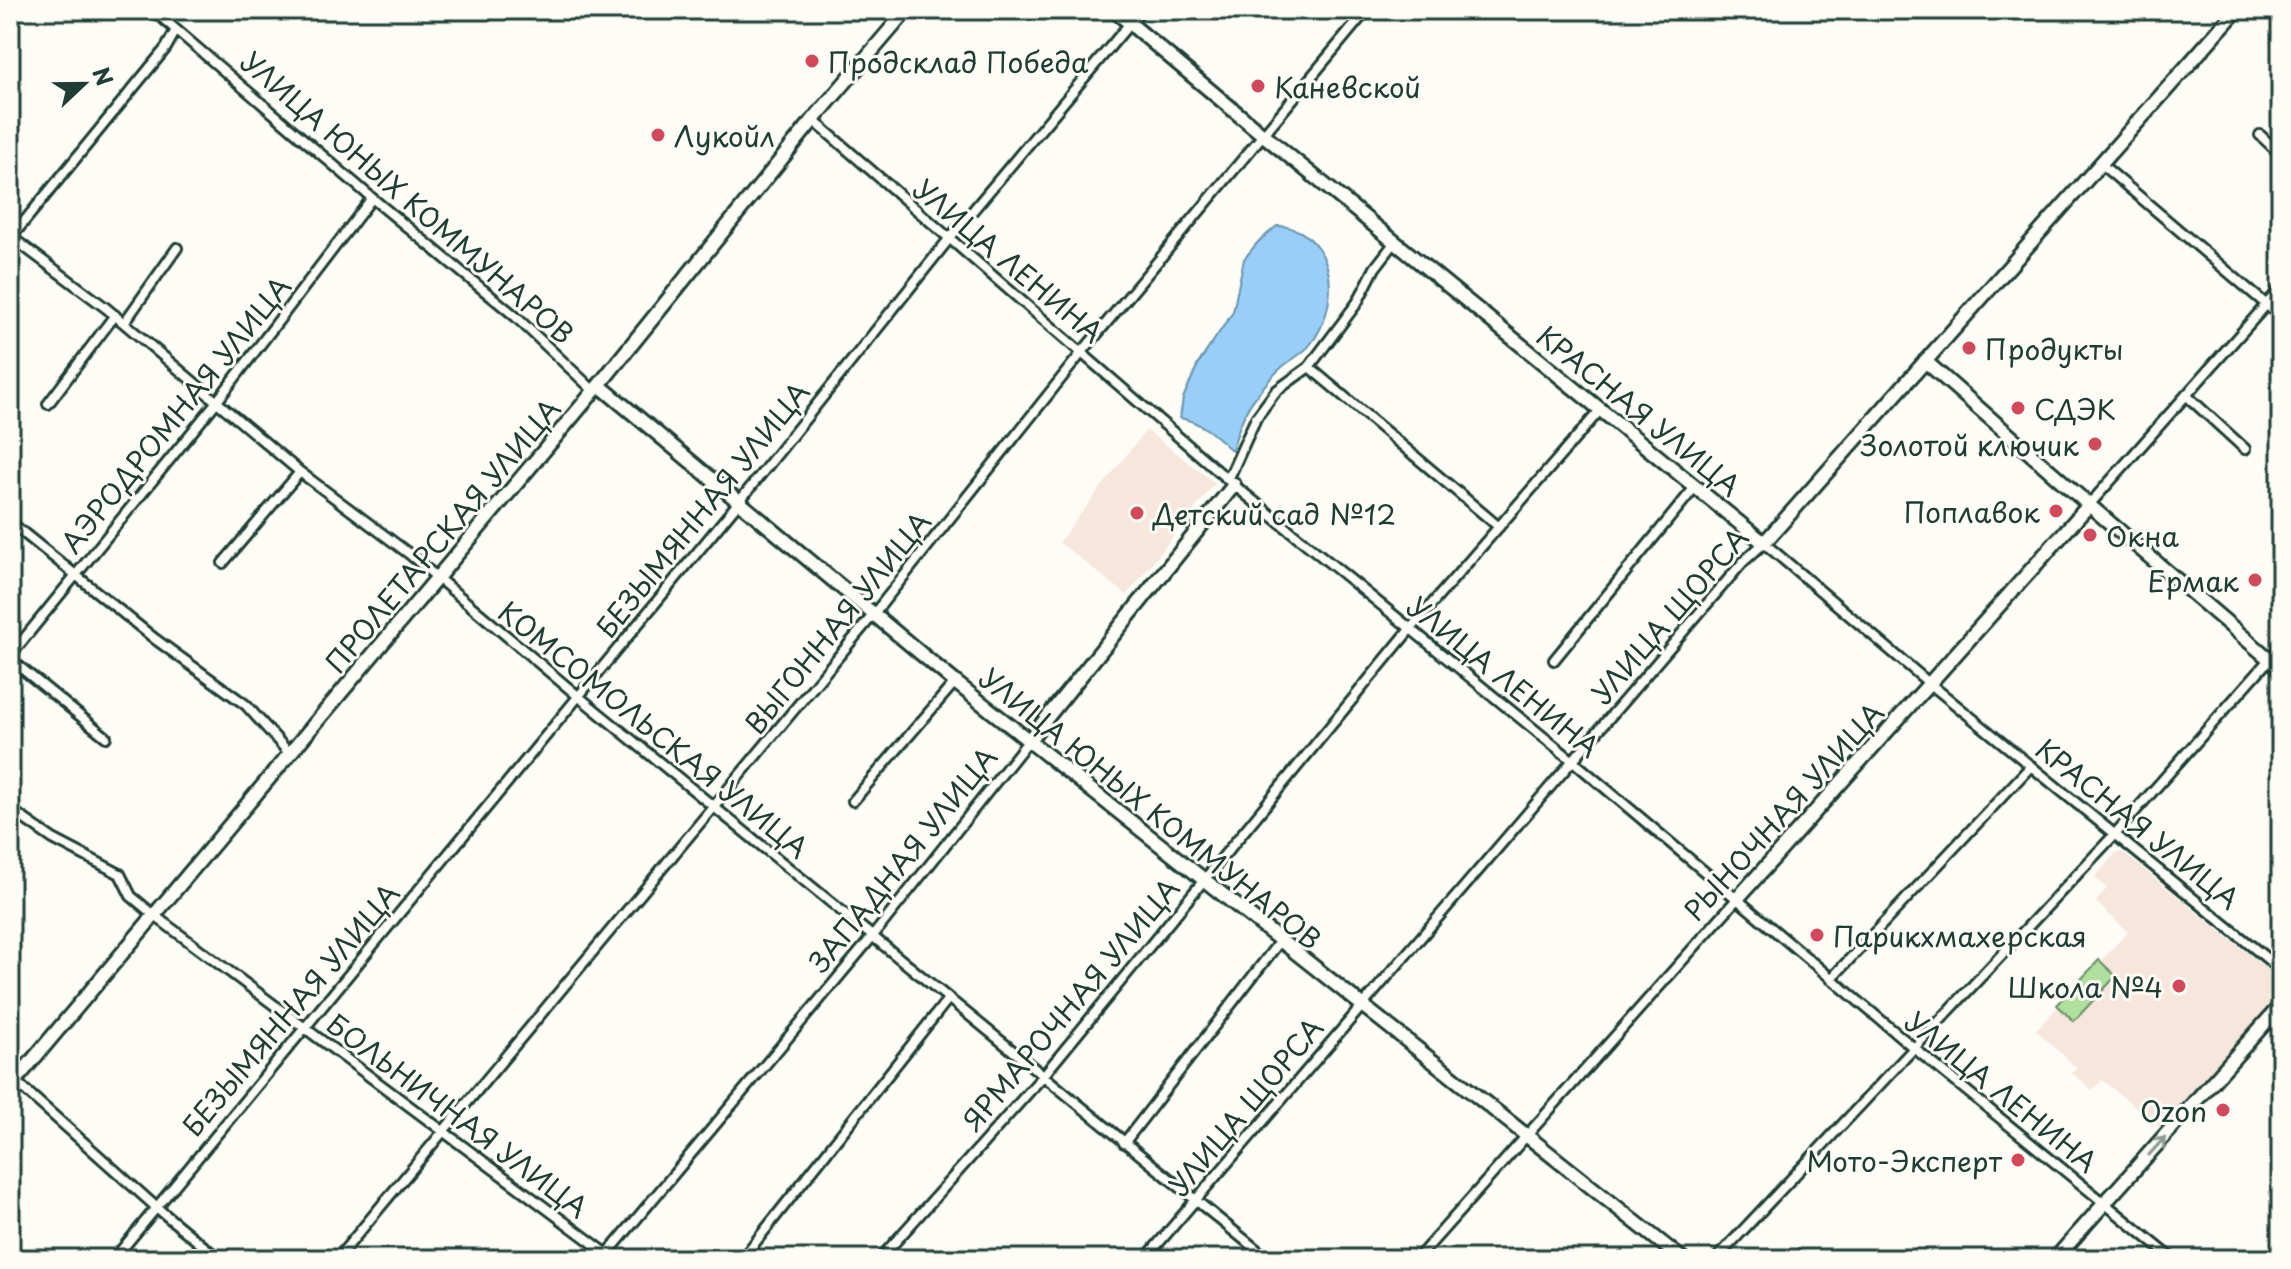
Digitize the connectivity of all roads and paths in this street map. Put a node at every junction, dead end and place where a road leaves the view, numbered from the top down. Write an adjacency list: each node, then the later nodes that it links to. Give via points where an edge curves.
1 (16, 10): 8 (street)
2 (153, 10): 10 (street, УЛИЦА ЮНЫХ КОММУНАРОВ)
3 (907, 10): 11 (street, ПРОЛЕТАРСКАЯ УЛИЦА)
4 (1114, 10): 9 (street, КРАСНАЯ УЛИЦА)
5 (1141, 10): 9 (street, БЕЗЫМЯННАЯ УЛИЦА)
6 (1367, 10): 12 (street, ВЫГОННАЯ УЛИЦА)
7 (2237, 10): 15 (street, УЛИЦА ЩОРСА)
8 (10, 17)
9 (1129, 24): 12 (street, КРАСНАЯ УЛИЦА); 18 (street, БЕЗЫМЯННАЯ УЛИЦА)
10 (176, 30): 16 (street, УЛИЦА ЮНЫХ КОММУНАРОВ); 17 (street)
11 (813, 120): 18 (street, УЛИЦА ЛЕНИНА); 29 (street, ПРОЛЕТАРСКАЯ УЛИЦА)
12 (1262, 134): 19 (street, КРАСНАЯ УЛИЦА); 26 (street, ВЫГОННАЯ УЛИЦА)
13 (2260, 135): 14 (street)
14 (2281, 155)
15 (2101, 164): 22 (street); 27 (street, УЛИЦА ЩОРСА)
16 (372, 198): 29 (street, УЛИЦА ЮНЫХ КОММУНАРОВ); 31 (street, АЭРОДРОМНАЯ УЛИЦА)
17 (10, 238): 23 (street, КОМСОМОЛЬСКАЯ УЛИЦА)
18 (949, 239): 26 (street, УЛИЦА ЛЕНИНА); 38 (street, БЕЗЫМЯННАЯ УЛИЦА)
19 (1395, 242): 28 (street); 33 (street, КРАСНАЯ УЛИЦА)
20 (177, 248): 25 (street)
21 (2281, 288): 22 (street, РЫНОЧНАЯ УЛИЦА)
22 (2266, 305): 24 (street); 30 (street, РЫНОЧНАЯ УЛИЦА)
23 (115, 315): 25 (street, КОМСОМОЛЬСКАЯ УЛИЦА); 32 (street)
24 (2281, 317)
25 (124, 323): 31 (street, КОМСОМОЛЬСКАЯ УЛИЦА)
26 (1083, 351): 36 (street, УЛИЦА ЛЕНИНА); 46 (street, ВЫГОННАЯ УЛИЦА)
27 (1925, 361): 39 (street); 42 (street, УЛИЦА ЩОРСА)
28 (1309, 367): 36 (street, via 1276,391 1256,418); 41 (street)
29 (596, 388): 38 (street, УЛИЦА ЮНЫХ КОММУНАРОВ); 45 (street, ПРОЛЕТАРСКАЯ УЛИЦА)
30 (2186, 395): 34 (street); 39 (street, РЫНОЧНАЯ УЛИЦА)
31 (218, 400): 35 (street, КОМСОМОЛЬСКАЯ УЛИЦА); 44 (street, АЭРОДРОМНАЯ УЛИЦА)
32 (48, 404)
33 (1601, 409): 37 (street, КРАСНАЯ УЛИЦА); 41 (street, ЯРМАРОЧНАЯ УЛИЦА)
34 (2245, 449)
35 (300, 472): 43 (street); 45 (street, КОМСОМОЛЬСКАЯ УЛИЦА)
36 (1231, 482): 47 (street, УЛИЦА ЛЕНИНА); 57 (street, ЗАПАДНАЯ УЛИЦА)
37 (1695, 487): 42 (street, КРАСНАЯ УЛИЦА); 51 (street)
38 (738, 503): 46 (street, УЛИЦА ЮНЫХ КОММУНАРОВ); 55 (street, БЕЗЫМЯННАЯ УЛИЦА)
39 (2089, 505): 50 (street); 54 (street, РЫНОЧНАЯ УЛИЦА)
40 (10, 522): 44 (street)
41 (1499, 527): 47 (street, ЯРМАРОЧНАЯ УЛИЦА)
42 (1764, 543): 54 (street, КРАСНАЯ УЛИЦА); 59 (street, УЛИЦА ЩОРСА)
43 (223, 563)
44 (74, 574): 49 (street, АЭРОДРОМНАЯ УЛИЦА); 58 (street, via 246,705)
45 (436, 579): 55 (street, КОМСОМОЛЬСКАЯ УЛИЦА); 58 (street, ПРОЛЕТАРСКАЯ УЛИЦА)
46 (873, 615): 53 (street, УЛИЦА ЮНЫХ КОММУНАРОВ); 62 (street, ВЫГОННАЯ УЛИЦА)
47 (1411, 628): 59 (street, УЛИЦА ЛЕНИНА); 65 (street, ЯРМАРОЧНАЯ УЛИЦА)
48 (2281, 646): 50 (street)
49 (10, 657): 56 (street)
50 (2269, 659): 52 (street); 64 (street)
51 (1554, 660)
52 (2281, 669)
53 (955, 682): 57 (street, УЛИЦА ЮНЫХ КОММУНАРОВ); 61 (street)
54 (1929, 683): 60 (street, КРАСНАЯ УЛИЦА); 66 (street, РЫНОЧНАЯ УЛИЦА)
55 (578, 696): 62 (street, КОМСОМОЛЬСКАЯ УЛИЦА); 75 (street, БЕЗЫМЯННАЯ УЛИЦА)
56 (106, 737)
57 (1029, 740): 65 (street, УЛИЦА ЮНЫХ КОММУНАРОВ); 68 (street, ЗАПАДНАЯ УЛИЦА)
58 (290, 754): 67 (street, ПРОЛЕТАРСКАЯ УЛИЦА)
59 (1573, 761): 66 (street, УЛИЦА ЛЕНИНА); 74 (street, УЛИЦА ЩОРСА)
60 (2031, 766): 64 (street, КРАСНАЯ УЛИЦА); 71 (street)
61 (853, 801)
62 (714, 805): 68 (street, КОМСОМОЛЬСКАЯ УЛИЦА); 79 (street, ВЫГОННАЯ УЛИЦА)
63 (10, 809): 67 (street, БОЛЬНИЧНАЯ УЛИЦА, via 120,874 131,896)
64 (2115, 834): 70 (street, КРАСНАЯ УЛИЦА); 76 (street)
65 (1203, 880): 69 (street, УЛИЦА ЮНЫХ КОММУНАРОВ); 77 (street, ЯРМАРОЧНАЯ УЛИЦА)
66 (1737, 899): 71 (street, УЛИЦА ЛЕНИНА); 80 (street, РЫНОЧНАЯ УЛИЦА)
67 (155, 916): 75 (street, БОЛЬНИЧНАЯ УЛИЦА); 78 (street, ПРОЛЕТАРСКАЯ УЛИЦА)
68 (872, 937): 72 (street, КОМСОМОЛЬСКАЯ УЛИЦА); 85 (street, ЗАПАДНАЯ УЛИЦА)
69 (1280, 941): 74 (street, УЛИЦА ЮНЫХ КОММУНАРОВ); 81 (street)
70 (2281, 970)
71 (1831, 979): 76 (street, УЛИЦА ЛЕНИНА)
72 (948, 999): 77 (street, КОМСОМОЛЬСКАЯ УЛИЦА); 89 (street)
73 (2281, 1005): 83 (street, one-way to 73)
74 (1361, 1007): 80 (street, УЛИЦА ЮНЫХ КОММУНАРОВ); 82 (street, УЛИЦА ЩОРСА)
75 (304, 1028): 79 (street, БОЛЬНИЧНАЯ УЛИЦА); 84 (street, БЕЗЫМЯННАЯ УЛИЦА)
76 (1914, 1048): 83 (street, УЛИЦА ЛЕНИНА); 95 (street)
77 (1043, 1076): 81 (street, КОМСОМОЛЬСКАЯ УЛИЦА); 90 (street, ЯРМАРОЧНАЯ УЛИЦА)
78 (12, 1084): 84 (street)
79 (443, 1133): 85 (street, БОЛЬНИЧНАЯ УЛИЦА); 88 (street, ВЫГОННАЯ УЛИЦА)
80 (1526, 1136): 93 (street, РЫНОЧНАЯ УЛИЦА); 94 (street, УЛИЦА ЮНЫХ КОММУНАРОВ)
81 (1124, 1143): 82 (street, КОМСОМОЛЬСКАЯ УЛИЦА)
82 (1196, 1201): 91 (street, УЛИЦА ЩОРСА); 92 (street, КОМСОМОЛЬСКАЯ УЛИЦА)
83 (2105, 1204): 96 (street); 97 (street, УЛИЦА ЛЕНИНА)
84 (156, 1207): 86 (street, БЕЗЫМЯННАЯ УЛИЦА); 87 (street)
85 (608, 1257)
86 (114, 1259)
87 (219, 1259)
88 (337, 1259)
89 (742, 1259)
90 (880, 1259)
91 (1145, 1259)
92 (1268, 1259)
93 (1417, 1259)
94 (1682, 1259)
95 (1716, 1259)
96 (2055, 1259)
97 (2173, 1259)

